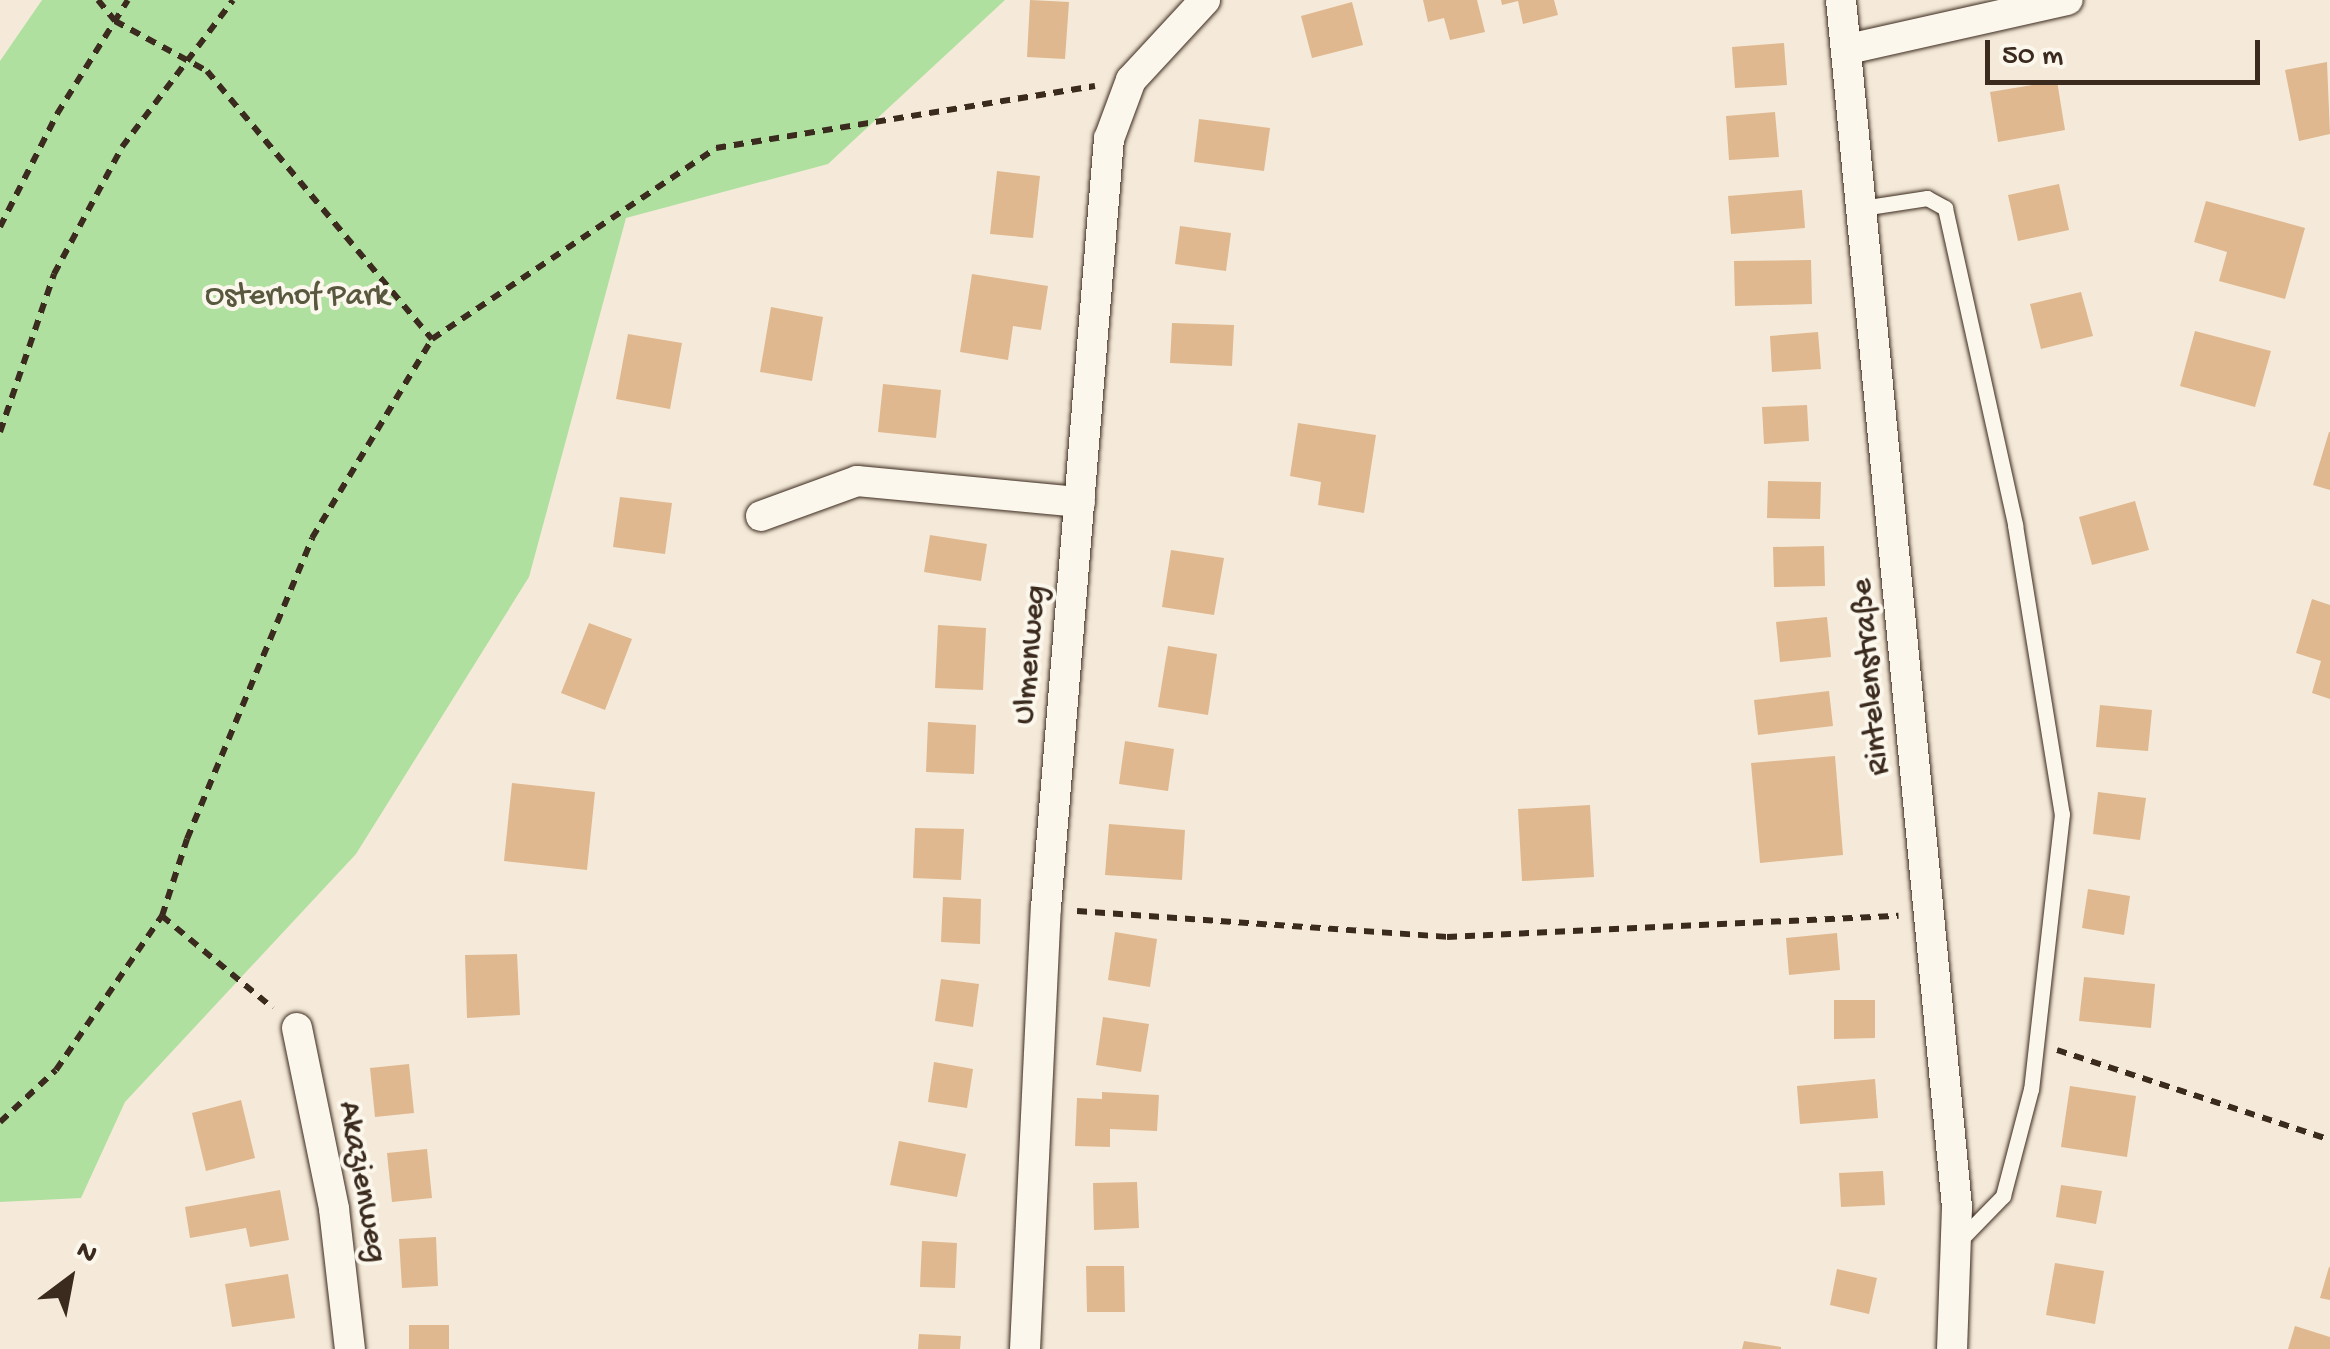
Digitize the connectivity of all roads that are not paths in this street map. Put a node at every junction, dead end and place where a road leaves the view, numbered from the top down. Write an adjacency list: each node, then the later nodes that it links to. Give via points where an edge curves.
1 (1205, 0): 6 (street, Ulmenweg, via 1132,80 1109,139)
2 (1841, 0): 4 (street, Rintelenstraße)
3 (2068, 0): 4 (street)
4 (1848, 50): 5 (street, Rintelenstraße)
5 (1862, 208): 9 (street, Rintelenstraße); 9 (lane, via 1926,198 1944,208 2015,525 2062,814 2037,1042 2003,1196)
6 (1080, 502): 7 (street, via 857,482); 11 (street, Ulmenweg, via 1046,908)
7 (761, 516)
8 (296, 1028): 10 (street, Akazienweg, via 334,1209)
9 (1957, 1242): 12 (street, Rintelenstraße)
10 (350, 1349)
11 (1025, 1349)
12 (1952, 1349)

